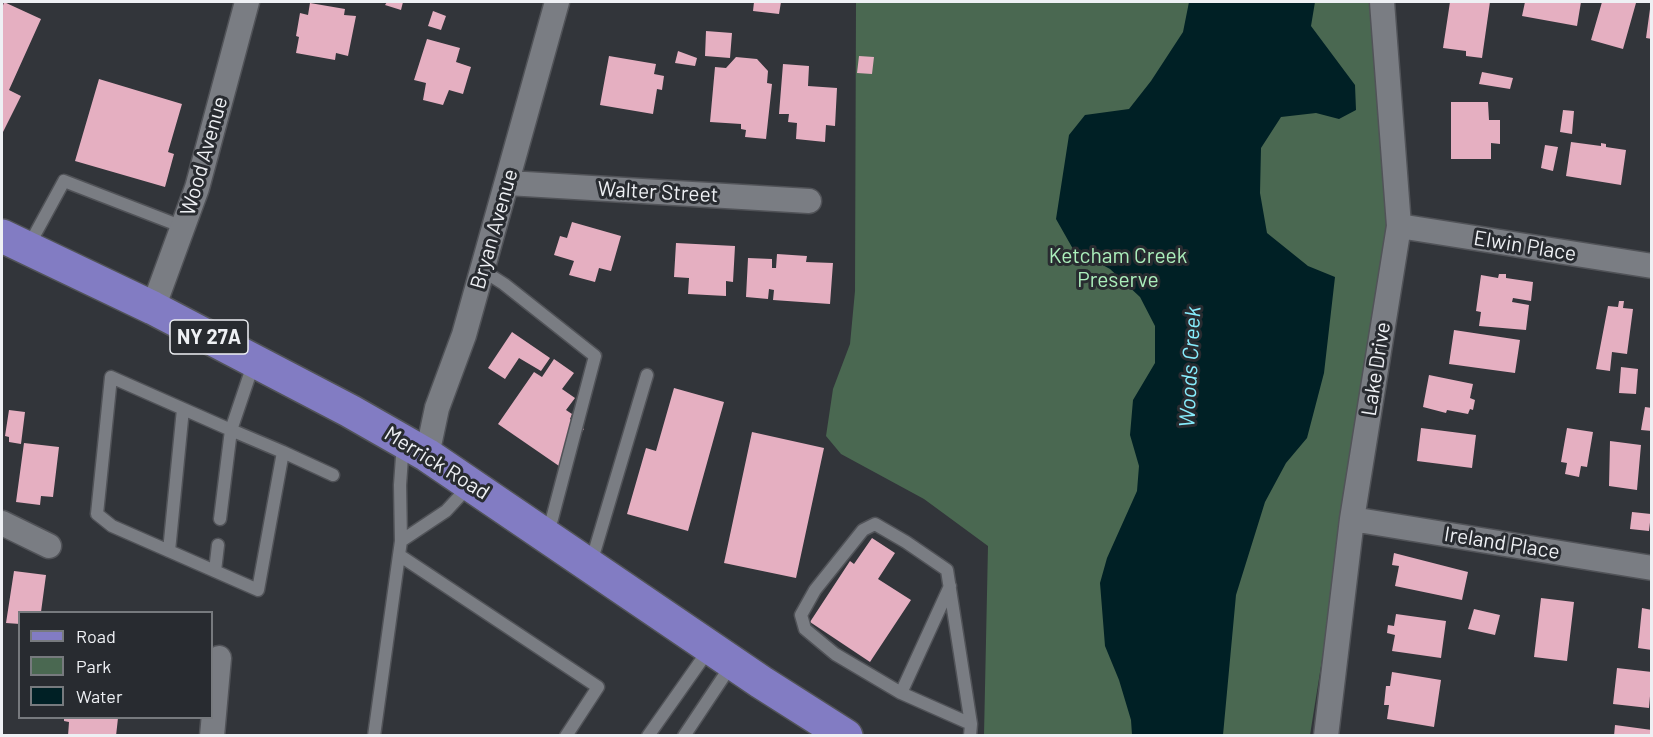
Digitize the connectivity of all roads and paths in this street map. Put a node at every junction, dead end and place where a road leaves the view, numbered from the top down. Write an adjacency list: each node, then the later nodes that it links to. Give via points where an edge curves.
1 (247, 2): 7 (street, Wood Avenue)
2 (557, 2): 4 (street, Bryan Avenue)
3 (1382, 2): 6 (street, Lake Drive)
4 (508, 183): 5 (street, Walter Street); 10 (street, Bryan Avenue)
5 (809, 201)
6 (1399, 226): 9 (street, Elwin Place); 21 (street, Lake Drive)
7 (183, 227): 8 (lane, via 64,181); 11 (street, Wood Avenue)
8 (15, 242): 11 (main road, Merrick Road / NY 27A)
9 (1652, 266)
10 (482, 270): 16 (street, Bryan Avenue, via 464,335 437,408); 23 (lane, via 596,356)
11 (153, 308): 12 (main road, Merrick Road / NY 27A)
12 (255, 361): 15 (lane); 16 (main road, Merrick Road / NY 27A)
13 (647, 375): 29 (lane)
14 (183, 409): 15 (lane); 27 (lane); 27 (lane, via 111,377 97,514 112,526)
15 (231, 430): 17 (lane); 20 (lane)
16 (415, 448): 19 (main road, Merrick Road); 24 (lane, via 400,484)
17 (283, 452): 18 (lane); 31 (lane, via 258,590)
18 (333, 475)
19 (471, 483): 23 (main road, Merrick Road); 24 (lane, via 446,512)
20 (220, 519)
21 (1352, 519): 30 (street, Ireland Place); 43 (street, Lake Drive)
22 (2, 523): 26 (street)
23 (548, 535): 29 (main road, Merrick Road)
24 (402, 541): 28 (lane)
25 (218, 545): 31 (lane)
26 (49, 546)
27 (169, 551): 31 (lane)
28 (399, 555): 38 (lane); 39 (lane, via 598,687)
29 (590, 564): 33 (main road, Merrick Road)
30 (1652, 568)
31 (214, 571)
32 (950, 585): 35 (lane); 35 (lane, via 947,570 875,524 863,530 815,590 801,615 805,628 835,654); 36 (lane)
33 (722, 655): 40 (lane); 41 (lane); 42 (main road, Merrick Road)
34 (219, 658): 37 (street)
35 (901, 693): 36 (lane)
36 (971, 730)
37 (212, 735)
38 (374, 735)
39 (566, 735)
40 (648, 735)
41 (684, 735)
42 (846, 735)
43 (1326, 735)

